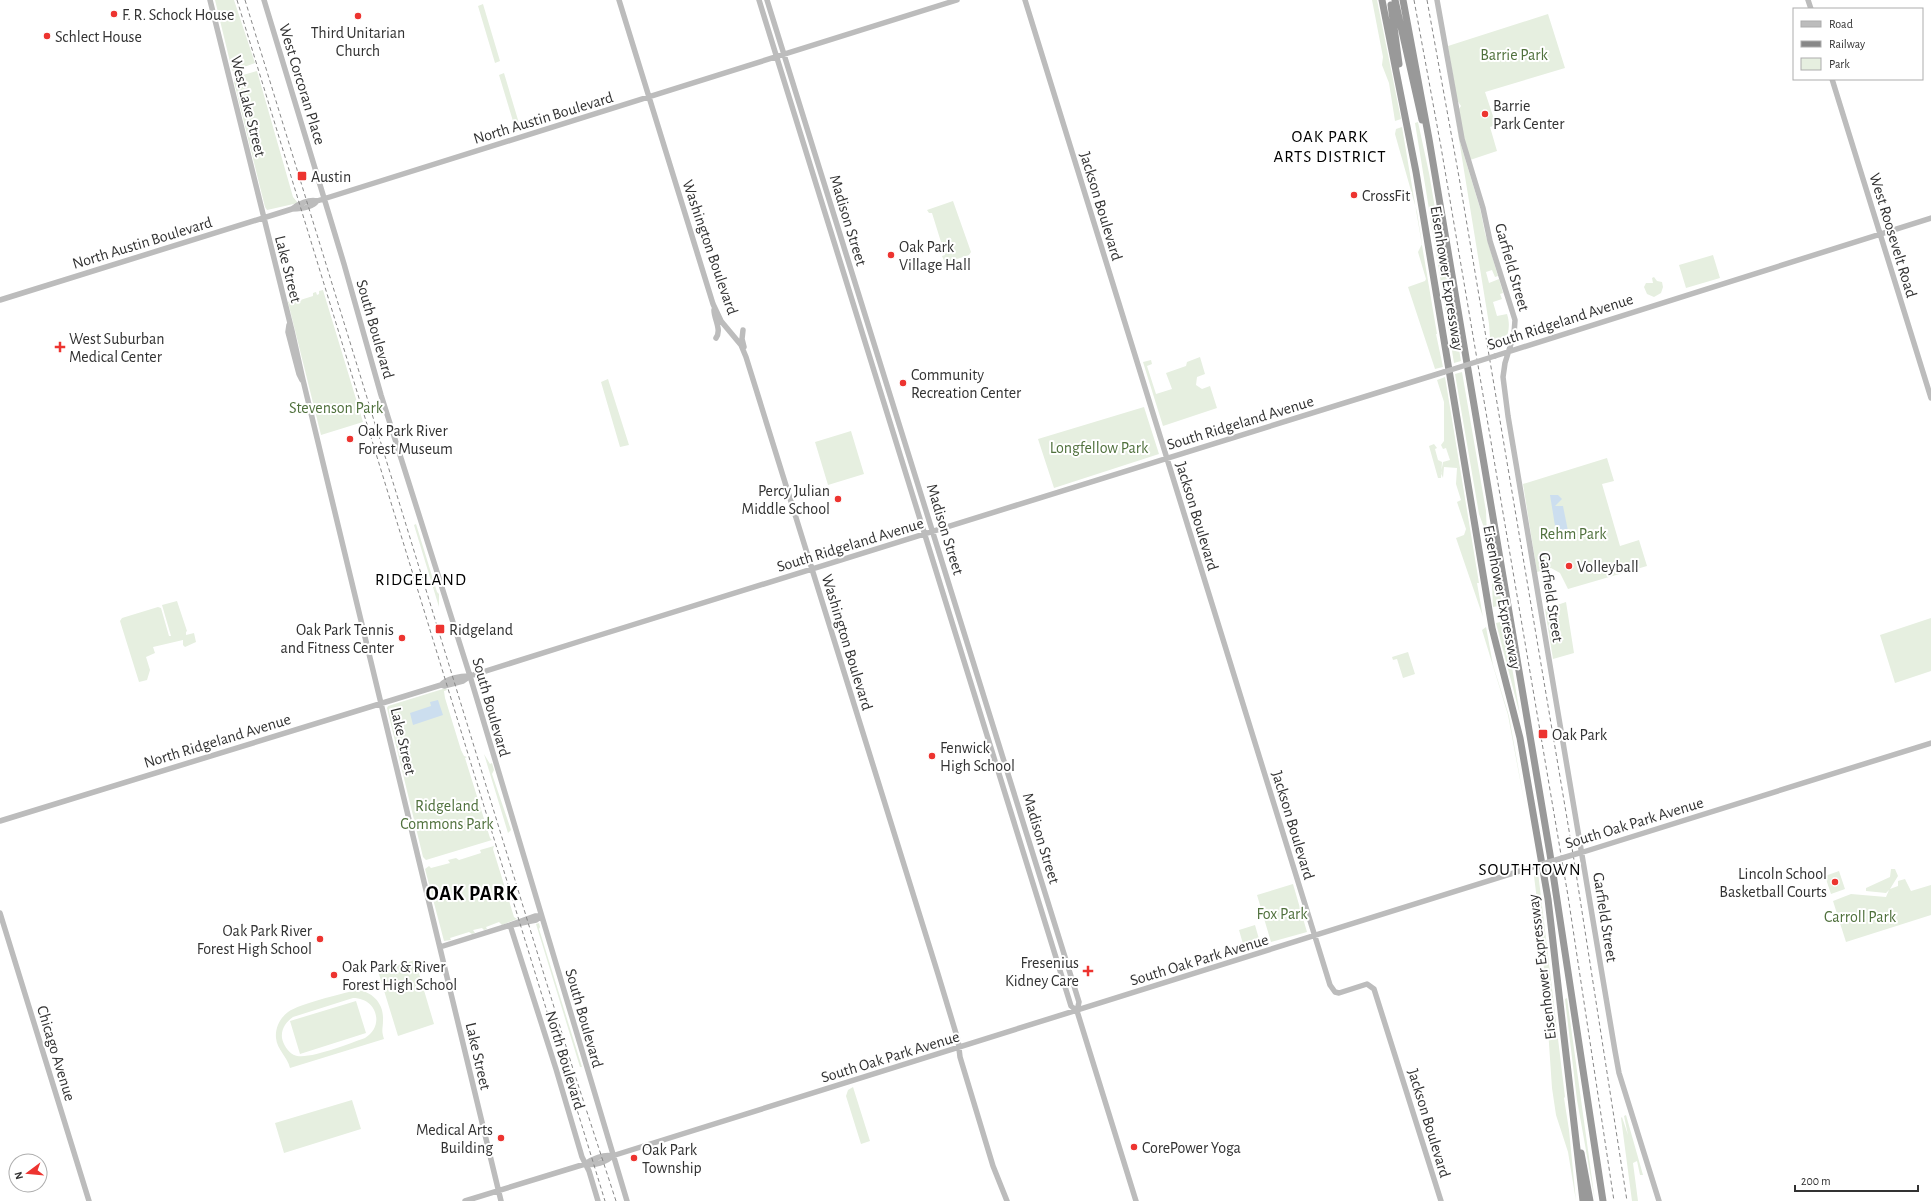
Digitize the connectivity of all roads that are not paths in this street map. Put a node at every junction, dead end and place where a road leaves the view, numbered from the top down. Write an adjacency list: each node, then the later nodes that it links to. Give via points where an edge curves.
1 (210, 0): 20 (street, West Lake Street)
2 (264, 0): 19 (street, West Corcoran Place)
3 (619, 0): 17 (street, Washington Boulevard)
4 (759, 0): 14 (street, Madison Street)
5 (767, 0): 13 (street, Madison Street)
6 (957, 0): 13 (street, North Austin Boulevard)
7 (1025, 0): 30 (street, Jackson Boulevard)
8 (1382, 0): 16 (highway, Eisenhower Expressway)
9 (1390, 0): 16 (highway, via 1399,55)
10 (1394, 0): 18 (highway, via 1419,112)
11 (1403, 0): 18 (highway, Eisenhower Expressway)
12 (1438, 0): 27 (street, Garfield Street, via 1462,139 1515,320 1514,334)
13 (784, 55): 14 (street, North Austin Boulevard); 31 (street, Madison Street)
14 (777, 57): 17 (street, North Austin Boulevard); 32 (street, Madison Street)
15 (1832, 80): 22 (street, West Roosevelt Road)
16 (1399, 82): 46 (highway, Eisenhower Expressway, via 1492,628 1520,738 1548,899)
17 (649, 97): 19 (street, North Austin Boulevard); 24 (street, Washington Boulevard)
18 (1429, 139): 60 (highway, Eisenhower Expressway, via 1550,854)
19 (324, 199): 20 (street, North Austin Boulevard, via 299,209); 34 (street, South Boulevard, via 381,395)
20 (263, 218): 23 (street, North Austin Boulevard); 35 (street, Lake Street, via 298,374 303,380)
21 (1931, 218): 22 (street, South Ridgeland Avenue)
22 (1880, 234): 27 (street, South Ridgeland Avenue); 29 (street, West Roosevelt Road)
23 (0, 300)
24 (713, 304): 26 (street, via 718,328); 28 (street, Washington Boulevard, via 721,321 741,345)
25 (743, 330): 28 (street)
26 (716, 338)
27 (1508, 352): 30 (street, South Ridgeland Avenue, bridge); 38 (street, Garfield Street, via 1503,370 1503,386)
28 (746, 357): 33 (street, Washington Boulevard)
29 (1931, 398)
30 (1166, 459): 31 (street, South Ridgeland Avenue); 42 (street, Jackson Boulevard)
31 (933, 532): 32 (street, South Ridgeland Avenue); 44 (street, Madison Street, via 1079,1002)
32 (925, 534): 33 (street, South Ridgeland Avenue); 44 (street, Madison Street, via 1071,1006)
33 (812, 570): 34 (street, South Ridgeland Avenue); 45 (street, Washington Boulevard)
34 (470, 676): 35 (street, North Ridgeland Avenue, via 459,677); 40 (street, South Boulevard)
35 (382, 703): 37 (street, North Ridgeland Avenue); 43 (street, Lake Street)
36 (1931, 743): 38 (street, South Oak Park Avenue)
37 (0, 821)
38 (1580, 853): 42 (street, South Oak Park Avenue, bridge); 61 (street, Garfield Street, via 1620,1073)
39 (0, 913): 50 (street, Chicago Avenue)
40 (541, 916): 41 (street); 47 (street, South Boulevard)
41 (510, 925): 43 (street); 48 (street, North Boulevard)
42 (1315, 936): 44 (street, South Oak Park Avenue); 57 (street, Jackson Boulevard, via 1330,985 1335,992 1366,984 1375,992)
43 (440, 947): 49 (street, Lake Street)
44 (1077, 1011): 45 (street, South Oak Park Avenue); 56 (street, Madison Street)
45 (959, 1048): 47 (street, South Oak Park Avenue); 55 (street, Washington Boulevard, via 993,1166)
46 (1576, 1136): 58 (highway, Eisenhower Expressway); 59 (highway, via 1584,1162)
47 (612, 1156): 48 (street, South Oak Park Avenue, via 608,1155); 54 (street, South Boulevard)
48 (585, 1164): 49 (street, South Oak Park Avenue); 53 (street, North Boulevard)
49 (499, 1191): 51 (street, South Oak Park Avenue); 52 (street, Lake Street)
50 (89, 1201)
51 (465, 1201)
52 (501, 1201)
53 (598, 1201)
54 (626, 1201)
55 (1007, 1201)
56 (1136, 1201)
57 (1441, 1201)
58 (1583, 1201)
59 (1590, 1201)
60 (1602, 1201)
61 (1659, 1201)

